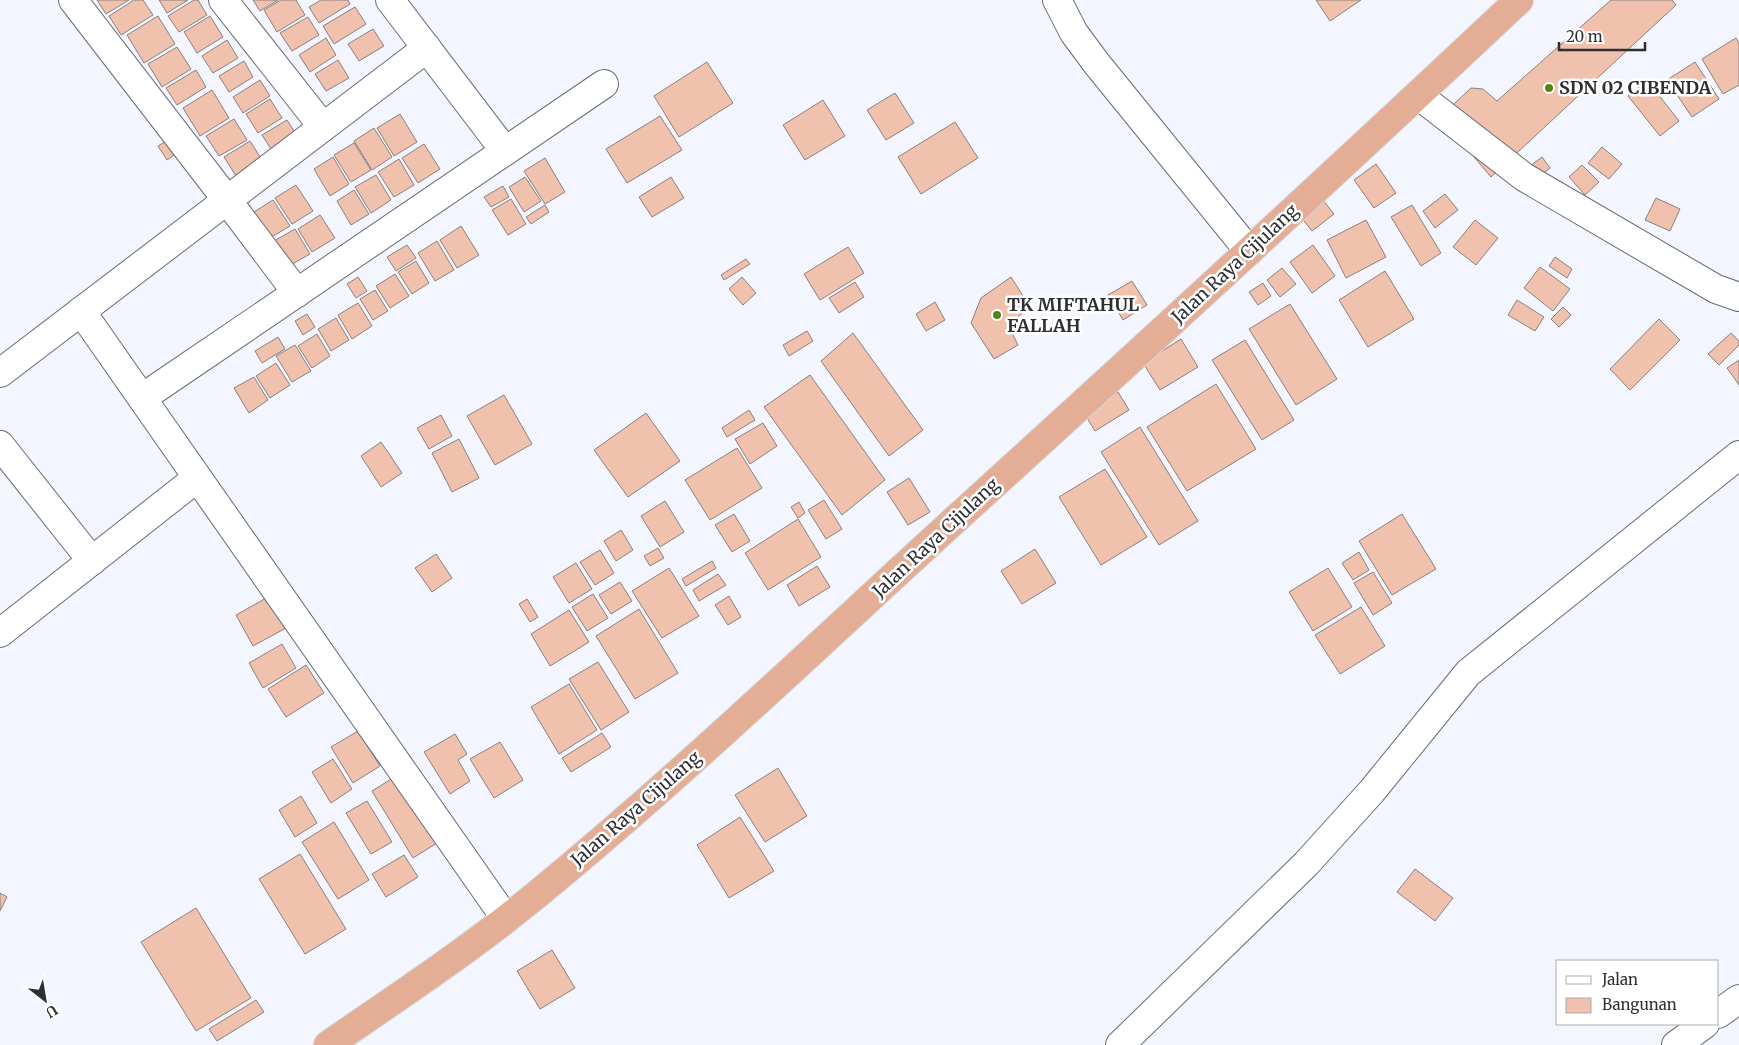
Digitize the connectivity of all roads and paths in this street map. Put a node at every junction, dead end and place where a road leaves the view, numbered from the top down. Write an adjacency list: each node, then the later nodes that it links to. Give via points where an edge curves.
1 (73, 0): 11 (street)
2 (223, 0): 9 (street)
3 (390, 0): 6 (street)
4 (1057, 0): 12 (street, via 1074,33 1097,64)
5 (1519, 0): 8 (highway, Jalan Raya Cijulang)
6 (427, 48): 9 (street); 10 (street)
7 (604, 84): 10 (street)
8 (1418, 95): 12 (highway, Jalan Raya Cijulang); 14 (street, via 1524,177 1716,289)
9 (323, 127): 11 (street)
10 (505, 152): 13 (street)
11 (227, 200): 13 (street); 15 (street)
12 (1249, 252): 23 (highway, Jalan Raya Cijulang, via 739,720)
13 (297, 293): 17 (street)
14 (1739, 297)
15 (81, 311): 16 (street); 17 (street)
16 (0, 373)
17 (142, 398): 20 (street)
18 (0, 445): 21 (street)
19 (1739, 455): 28 (street, via 1468,673 1372,791 1306,864)
20 (198, 478): 21 (street); 23 (street)
21 (92, 561): 22 (street)
22 (4, 622)
23 (506, 919): 27 (highway, Jalan Raya Cijulang, via 444,967)
24 (1739, 999): 25 (street)
25 (1719, 1013)
26 (1704, 1025): 29 (street)
27 (328, 1045)
28 (1120, 1045)
29 (1676, 1045)

